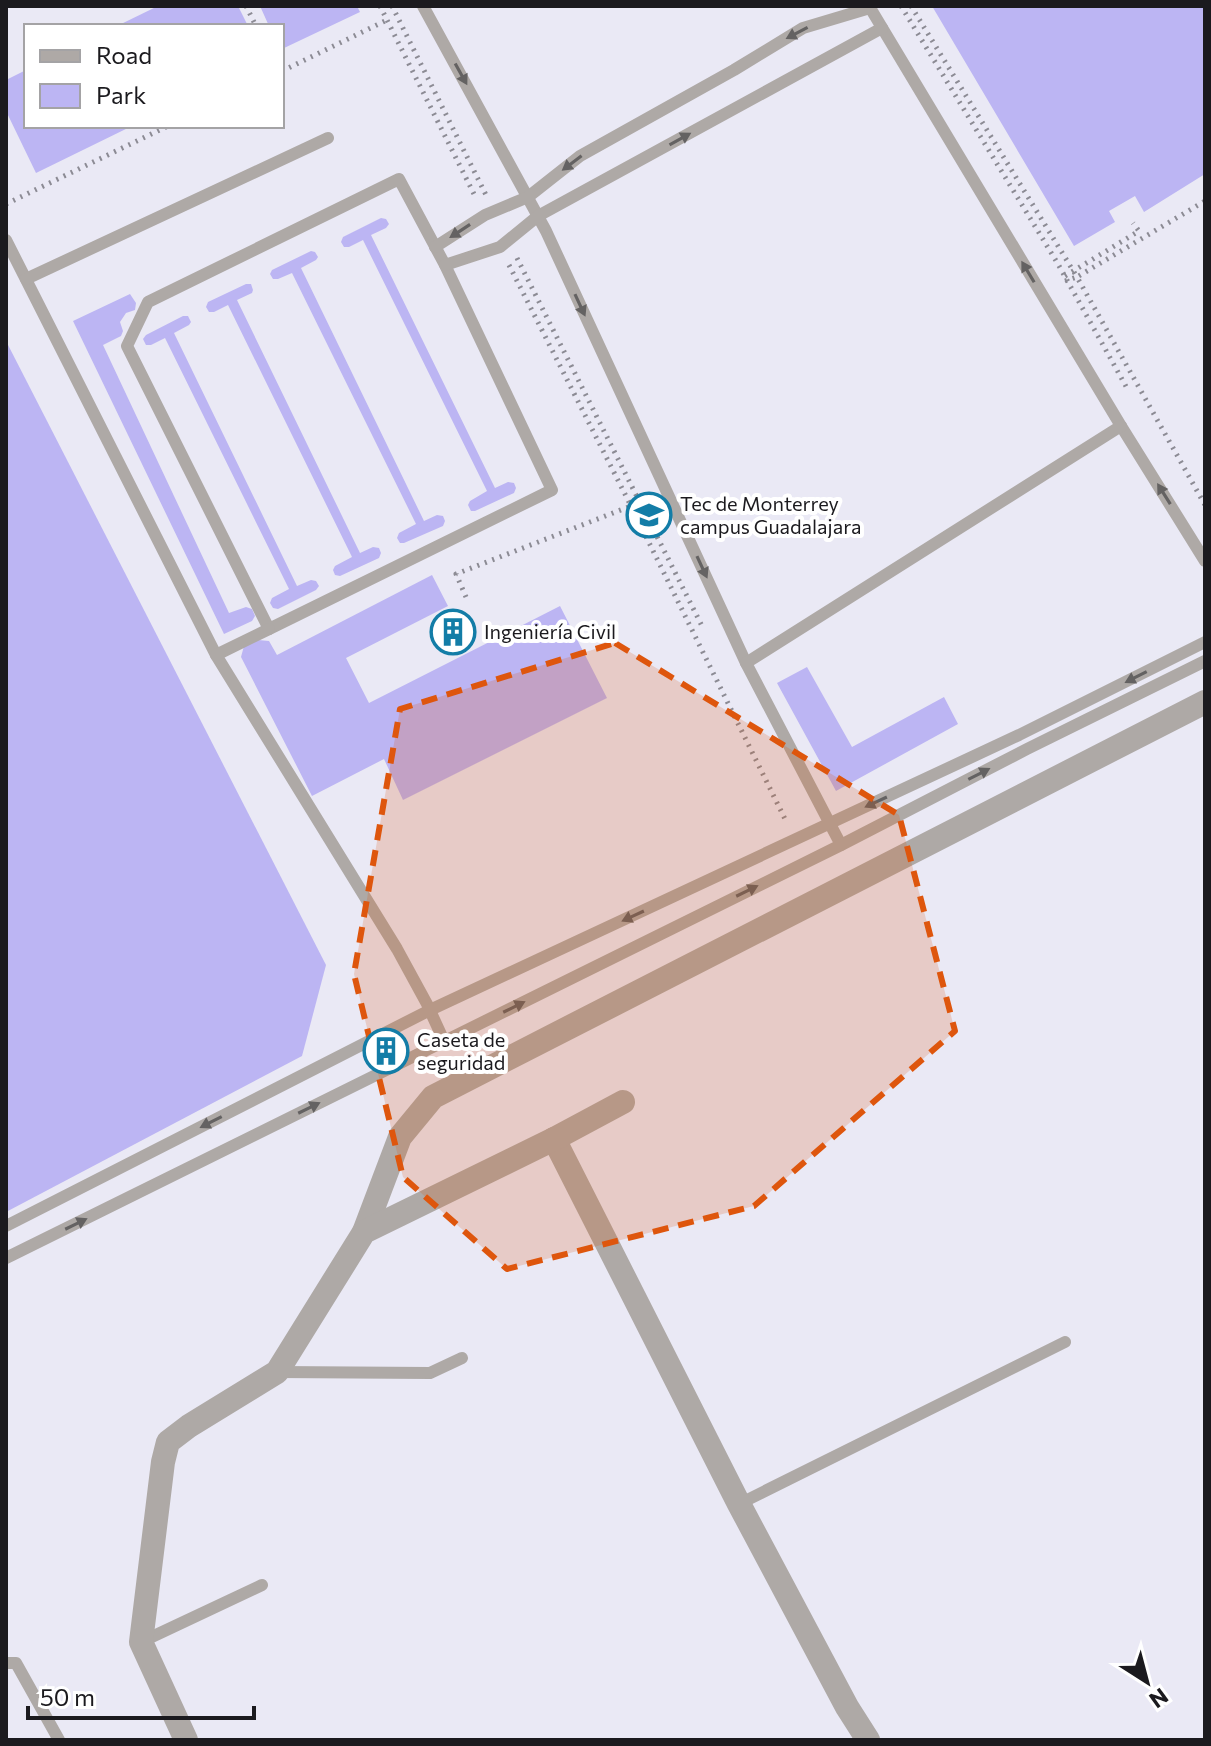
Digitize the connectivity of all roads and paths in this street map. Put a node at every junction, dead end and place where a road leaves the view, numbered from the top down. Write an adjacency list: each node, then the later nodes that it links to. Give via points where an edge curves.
1 (246, 6): 9 (path)
2 (380, 6): 8 (path)
3 (392, 6): 17 (path)
4 (423, 6): 14 (lane, one-way to 14)
5 (901, 6): 27 (path)
6 (911, 6): 25 (path)
7 (870, 7): 10 (lane); 14 (lane, one-way to 14, via 803,28 580,156)
8 (387, 20): 11 (path); 17 (path)
9 (255, 24)
10 (882, 28): 18 (lane, one-way to 10); 24 (lane, one-way to 10)
11 (284, 70)
12 (164, 128): 16 (path)
13 (328, 138): 26 (lane)
14 (528, 197): 17 (lane); 18 (lane)
15 (1205, 201): 25 (path)
16 (6, 204)
17 (490, 213): 22 (lane, one-way to 22)
18 (538, 216): 21 (lane); 39 (lane, one-way to 39)
19 (1133, 223): 25 (path, via 1139,231)
20 (6, 240): 26 (lane)
21 (504, 244): 23 (lane); 31 (path); 35 (path)
22 (435, 247): 23 (lane); 34 (lane, via 399,179 148,302 127,346)
23 (445, 265): 34 (lane, via 552,490)
24 (1029, 274): 27 (path, via 1048,264 1058,281); 29 (lane)
25 (1075, 274): 27 (path); 30 (path)
26 (26, 279): 37 (lane)
27 (1066, 279): 28 (path)
28 (1129, 393)
29 (1121, 426): 32 (lane, one-way to 29); 39 (lane)
30 (1205, 505)
31 (631, 506): 33 (path, via 456,574); 42 (path)
32 (1205, 561)
33 (466, 597)
34 (269, 629): 37 (lane)
35 (708, 637)
36 (1205, 642): 41 (lane, one-way to 41)
37 (216, 655): 44 (lane)
38 (1205, 661): 43 (lane, one-way to 38)
39 (746, 663): 41 (lane)
40 (1205, 702): 49 (street, via 433,1097 400,1137)
41 (831, 823): 42 (lane); 43 (lane)
42 (795, 840): 44 (lane, one-way to 44)
43 (841, 845): 45 (lane, one-way to 43)
44 (430, 1010): 45 (lane); 48 (lane, one-way to 48)
45 (444, 1041): 50 (lane, one-way to 45)
46 (623, 1102): 47 (street)
47 (554, 1139): 49 (street); 54 (street)
48 (6, 1226)
49 (364, 1232): 53 (street)
50 (6, 1258)
51 (1065, 1342): 54 (lane)
52 (462, 1358): 53 (lane, via 430,1373)
53 (277, 1372): 56 (street, via 168,1442)
54 (739, 1504): 60 (street)
55 (262, 1585): 56 (lane)
56 (141, 1642): 59 (street)
57 (6, 1663): 58 (lane, via 16,1663)
58 (59, 1740)
59 (186, 1740)
60 (868, 1740)

